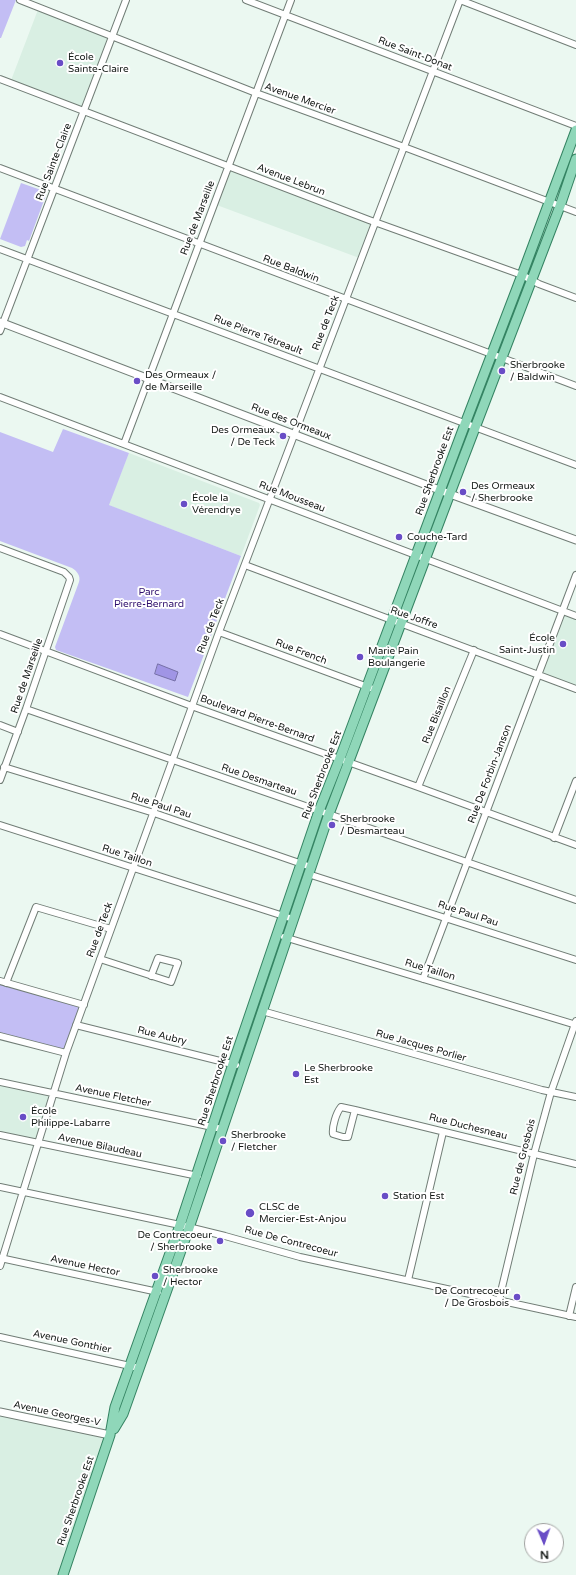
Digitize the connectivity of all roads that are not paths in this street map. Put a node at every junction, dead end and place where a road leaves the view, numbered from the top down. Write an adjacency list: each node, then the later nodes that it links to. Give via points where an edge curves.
1 (20, 0): 7 (street, Avenue Mercier)
2 (126, 0): 7 (street, Rue Sainte-Claire)
3 (246, 0): 6 (street, Rue Saint-Donat)
4 (291, 0): 6 (street, Rue de Marseille)
5 (460, 0): 8 (street); 9 (street, Rue de Teck)
6 (285, 15): 9 (street, Rue Saint-Donat); 11 (street, Rue de Marseille)
7 (113, 36): 11 (street, Avenue Mercier); 12 (street, Rue Sainte-Claire)
8 (576, 45)
9 (432, 71): 13 (street, Rue Saint-Donat); 15 (street, Rue de Teck)
10 (0, 79): 12 (street, Avenue Lebrun)
11 (256, 93): 15 (street, Avenue Mercier); 17 (street, Rue de Marseille)
12 (84, 112): 17 (street, Avenue Lebrun); 19 (street, Rue Sainte-Claire)
13 (576, 126)
14 (576, 130): 20 (main road, Rue Sherbrooke Est)
15 (404, 147): 20 (street, Avenue Mercier); 23 (street, Rue de Teck)
16 (576, 159): 21 (main road, Rue Sherbrooke Est)
17 (228, 167): 23 (street, Avenue Lebrun); 24 (street, Rue de Marseille)
18 (0, 168): 19 (street, Rue Baldwin)
19 (54, 189): 24 (street, Rue Baldwin); 26 (street, Rue Sainte-Claire)
20 (549, 201): 21 (street, Avenue Mercier); 27 (main road, Rue Sherbrooke Est)
21 (560, 206): 22 (street, Avenue Mercier); 28 (main road, Rue Sherbrooke Est)
22 (576, 212)
23 (375, 223): 27 (street, Avenue Lebrun); 30 (street, Rue de Teck)
24 (199, 244): 30 (street, Rue Baldwin); 31 (street, Rue de Marseille)
25 (0, 249): 26 (street, Rue Pierre Tétreault)
26 (28, 260): 31 (street, Rue Pierre Tétreault); 32 (street, Rue Sainte-Claire)
27 (522, 275): 28 (street, Avenue Lebrun); 34 (main road, Rue Sherbrooke Est)
28 (531, 280): 29 (street, Avenue Lebrun); 35 (main road, Rue Sherbrooke Est)
29 (576, 298)
30 (346, 300): 34 (street, Rue Baldwin); 36 (street, Rue de Teck)
31 (173, 313): 36 (street, Rue Pierre Tétreault); 37 (street, Rue de Marseille)
32 (1, 323): 33 (street, Rue Sainte-Claire); 37 (street, Rue des Ormeaux)
33 (0, 331)
34 (492, 353): 35 (street, Rue Baldwin); 40 (main road, Rue Sherbrooke Est)
35 (502, 358): 38 (street, Rue Baldwin); 41 (main road, Rue Sherbrooke Est)
36 (320, 369): 40 (street, Rue Pierre Tétreault); 42 (street, Rue de Teck)
37 (148, 379): 42 (street, Rue des Ormeaux); 43 (street, Rue de Marseille)
38 (576, 386)
39 (0, 397): 43 (street, Rue Mousseau)
40 (465, 424): 41 (street, Rue Pierre Tétreault); 45 (main road, Rue Sherbrooke Est)
41 (475, 427): 44 (street, Rue Pierre Tétreault); 46 (main road, Rue Sherbrooke Est)
42 (295, 434): 45 (street, Rue des Ormeaux); 47 (street, Rue de Teck)
43 (124, 444): 47 (street, Rue Mousseau)
44 (576, 465)
45 (440, 490): 46 (street, Rue des Ormeaux); 50 (main road, Rue Sherbrooke Est)
46 (450, 494): 48 (street, Rue des Ormeaux); 51 (main road, Rue Sherbrooke Est)
47 (270, 500): 50 (street, Rue Mousseau); 52 (street, Rue de Teck)
48 (576, 540)
49 (0, 548): 60 (street, Rue de Marseille, via 64,572 69,577 70,583)
50 (416, 555): 51 (street, Rue Mousseau); 56 (main road, Rue Sherbrooke Est)
51 (425, 558): 54 (street, Rue Mousseau); 56 (main road, Rue Sherbrooke Est)
52 (245, 565): 56 (street, Rue Joffre); 57 (street, Rue de Teck)
53 (576, 575): 54 (street, Rue De Forbin-Janson)
54 (562, 611): 55 (street, Rue Mousseau); 61 (street, Rue De Forbin-Janson)
55 (576, 616)
56 (397, 622): 59 (street, Rue Joffre); 62 (main road, Rue Sherbrooke Est)
57 (220, 632): 62 (street, Rue French); 64 (street, Rue de Teck)
58 (0, 634): 60 (street, Boulevard Pierre-Bernard)
59 (474, 650): 61 (street, Rue Joffre); 73 (street, Rue Bisaillon)
60 (46, 652): 64 (street, Boulevard Pierre-Bernard); 65 (street, Rue de Marseille)
61 (538, 675): 63 (street, Rue Joffre); 75 (street, Rue De Forbin-Janson)
62 (372, 688): 69 (main road, Rue Sherbrooke Est)
63 (576, 689)
64 (192, 706): 68 (street, Rue de Teck); 69 (street, Boulevard Pierre-Bernard)
65 (26, 709): 67 (street, Rue de Marseille); 68 (street, Rue Desmarteau)
66 (0, 725): 67 (street)
67 (18, 732): 70 (street, Rue de Marseille)
68 (173, 761): 74 (street, Rue Desmarteau); 76 (street, Rue de Teck)
69 (344, 761): 73 (street, Boulevard Pierre-Bernard); 74 (main road, Rue Sherbrooke Est); 77 (main road, Rue Sherbrooke Est)
70 (4, 767): 71 (street, Rue de Marseille); 76 (street, Rue Paul Pau)
71 (0, 780)
72 (576, 781): 79 (street)
73 (418, 787): 75 (street, Boulevard Pierre-Bernard)
74 (319, 811): 77 (street, Rue Desmarteau); 81 (main road, Rue Sherbrooke Est)
75 (486, 812): 79 (street, Boulevard Pierre-Bernard); 82 (street, Rue De Forbin-Janson)
76 (154, 814): 81 (street, Rue Paul Pau); 83 (street, Rue de Teck)
77 (329, 814): 82 (street, Rue Desmarteau); 84 (main road, Rue Sherbrooke Est)
78 (0, 825): 83 (street, Rue Taillon)
79 (554, 838): 80 (street, Boulevard Pierre-Bernard)
80 (576, 845)
81 (301, 863): 84 (street, Rue Paul Pau); 86 (main road, Rue Sherbrooke Est)
82 (467, 863): 85 (street, Rue Desmarteau); 87 (street, Rue De Forbin-Janson)
83 (133, 869): 86 (street, Rue Taillon); 89 (street, Rue de Teck)
84 (310, 870): 87 (street, Rue Paul Pau); 88 (main road, Rue Sherbrooke Est)
85 (576, 900)
86 (284, 916): 88 (street, Rue Taillon); 90 (main road, Rue Sherbrooke Est)
87 (446, 918): 92 (street, Rue Paul Pau); 94 (street, Rue De Forbin-Janson)
88 (293, 919): 90 (main road, Rue Sherbrooke Est)
89 (111, 929): 91 (street, Rue de Teck); 95 (street, via 36,907)
90 (282, 937): 94 (street, Rue Taillon); 97 (main road, Rue Sherbrooke Est); 102 (main road, Rue Sherbrooke Est)
91 (100, 959): 93 (street); 96 (street, Rue de Teck)
92 (576, 960)
93 (152, 976): 93 (street, via 158,958 178,963 171,982)
94 (423, 979): 98 (street, Rue Taillon)
95 (3, 982): 96 (street)
96 (84, 1004): 99 (street, Rue de Teck)
97 (262, 1011): 103 (main road, Rue Sherbrooke Est); 105 (street, Rue Jacques Porlier)
98 (576, 1023): 105 (street, Rue de Grosbois)
99 (76, 1026): 101 (street, Rue de Teck); 102 (street, Rue Aubry)
100 (0, 1036): 101 (street)
101 (66, 1053): 106 (street, Rue de Teck)
102 (233, 1064): 103 (street, Rue Aubry); 109 (main road, Rue Sherbrooke Est)
103 (243, 1067): 110 (main road, Rue Sherbrooke Est)
104 (0, 1082): 106 (street, Avenue Fletcher)
105 (551, 1092): 107 (street, Rue Jacques Porlier); 114 (street, Rue de Grosbois)
106 (54, 1093): 109 (street, Avenue Fletcher); 113 (street, Rue de Teck)
107 (576, 1098)
108 (355, 1110): 108 (street, Rue Duchesneau, via 343,1107 339,1109 333,1134 348,1137); 111 (street, Rue Duchesneau)
109 (212, 1127): 110 (street, Avenue Fletcher); 116 (main road, Rue Sherbrooke Est)
110 (222, 1129): 117 (main road, Rue Sherbrooke Est)
111 (443, 1132): 114 (street, Rue Duchesneau); 124 (street)
112 (0, 1135): 113 (street, Avenue Bilaudeau)
113 (38, 1143): 116 (street, Avenue Bilaudeau); 119 (street, Rue de Teck)
114 (534, 1154): 115 (street, Rue Duchesneau); 128 (street, Rue de Grosbois)
115 (576, 1164)
116 (196, 1176): 117 (street, Avenue Bilaudeau); 120 (main road, Rue Sherbrooke Est)
117 (205, 1178): 121 (main road, Rue Sherbrooke Est)
118 (0, 1187): 119 (street, Rue De Contrecoeur)
119 (23, 1192): 120 (street, Rue De Contrecoeur); 122 (street, Rue de Teck)
120 (180, 1225): 121 (street, Rue De Contrecoeur); 126 (main road, Rue Sherbrooke Est)
121 (189, 1228): 124 (street, Rue De Contrecoeur, via 300,1257); 127 (main road, Rue Sherbrooke Est)
122 (1, 1258): 123 (street, Rue de Teck); 126 (street, Avenue Hector)
123 (0, 1266)
124 (408, 1280): 128 (street, Rue De Contrecoeur)
125 (576, 1287): 129 (street)
126 (156, 1292): 127 (street, Avenue Hector); 132 (main road, Rue Sherbrooke Est)
127 (166, 1294): 132 (main road, Rue Sherbrooke Est)
128 (499, 1300): 129 (street, Rue De Contrecoeur)
129 (569, 1316): 130 (street, Rue De Contrecoeur)
130 (576, 1317)
131 (0, 1337): 132 (street, Avenue Gonthier)
132 (135, 1366): 134 (main road, Rue Sherbrooke Est, via 123,1414)
133 (0, 1412): 134 (street, Avenue Georges-V)
134 (110, 1435): 135 (main road, Rue Sherbrooke Est)
135 (63, 1575)

